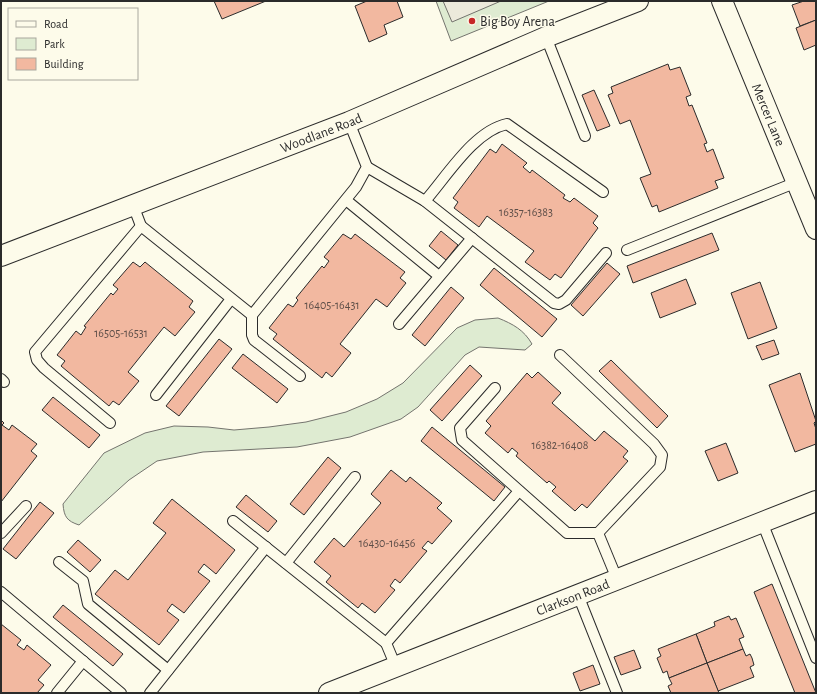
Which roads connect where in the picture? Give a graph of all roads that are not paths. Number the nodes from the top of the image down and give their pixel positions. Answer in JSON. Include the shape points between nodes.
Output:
{"nodes":[{"id":1,"x":638,"y":1,"type":"edge"},
{"id":2,"x":722,"y":1,"type":"edge"},
{"id":3,"x":546,"y":37,"type":"junction"},
{"id":4,"x":349,"y":122,"type":"junction"},
{"id":5,"x":585,"y":136,"type":"dead end"},
{"id":6,"x":367,"y":167,"type":"junction"},
{"id":7,"x":798,"y":182,"type":"junction"},
{"id":8,"x":603,"y":192,"type":"dead end"},
{"id":9,"x":346,"y":200,"type":"junction"},
{"id":10,"x":425,"y":201,"type":"junction"},
{"id":11,"x":133,"y":205,"type":"junction"},
{"id":12,"x":141,"y":226,"type":"junction"},
{"id":13,"x":816,"y":229,"type":"edge"},
{"id":14,"x":472,"y":238,"type":"junction"},
{"id":15,"x":627,"y":250,"type":"dead end"},
{"id":16,"x":606,"y":253,"type":"dead end"},
{"id":17,"x":1,"y":256,"type":"edge"},
{"id":18,"x":439,"y":276,"type":"junction"},
{"id":19,"x":232,"y":299,"type":"junction"},
{"id":20,"x":252,"y":315,"type":"junction"},
{"id":21,"x":399,"y":324,"type":"dead end"},
{"id":22,"x":560,"y":356,"type":"dead end"},
{"id":23,"x":300,"y":376,"type":"dead end"},
{"id":24,"x":495,"y":388,"type":"dead end"},
{"id":25,"x":156,"y":395,"type":"dead end"},
{"id":26,"x":110,"y":423,"type":"dead end"},
{"id":27,"x":355,"y":477,"type":"dead end"},
{"id":28,"x":520,"y":491,"type":"junction"},
{"id":29,"x":816,"y":501,"type":"edge"},
{"id":30,"x":26,"y":506,"type":"dead end"},
{"id":31,"x":233,"y":521,"type":"dead end"},
{"id":32,"x":762,"y":522,"type":"junction"},
{"id":33,"x":1,"y":533,"type":"edge"},
{"id":34,"x":598,"y":534,"type":"junction"},
{"id":35,"x":266,"y":547,"type":"junction"},
{"id":36,"x":60,"y":562,"type":"dead end"},
{"id":37,"x":286,"y":563,"type":"junction"},
{"id":38,"x":617,"y":579,"type":"junction"},
{"id":39,"x":1,"y":592,"type":"edge"},
{"id":40,"x":578,"y":595,"type":"junction"},
{"id":41,"x":386,"y":643,"type":"junction"},
{"id":42,"x":816,"y":658,"type":"edge"},
{"id":43,"x":83,"y":661,"type":"junction"},
{"id":44,"x":396,"y":667,"type":"junction"},
{"id":45,"x":168,"y":670,"type":"junction"},
{"id":46,"x":57,"y":693,"type":"edge"},
{"id":47,"x":121,"y":693,"type":"edge"},
{"id":48,"x":150,"y":693,"type":"edge"},
{"id":49,"x":329,"y":693,"type":"edge"},
{"id":50,"x":617,"y":693,"type":"edge"}],
"edges":[{"from":1,"to":3,"type":"street","name":"Woodlane Road"},
{"from":2,"to":7,"type":"street","name":"Mercer Lane"},
{"from":3,"to":4,"type":"street","name":"Woodlane Road"},
{"from":3,"to":5,"type":"lane"},
{"from":4,"to":6,"type":"lane"},
{"from":4,"to":11,"type":"street","name":"Woodlane Road"},
{"from":6,"to":9,"type":"lane"},
{"from":6,"to":10,"type":"lane"},
{"from":7,"to":13,"type":"street","name":"Mercer Lane"},
{"from":7,"to":15,"type":"lane"},
{"from":8,"to":10,"type":"lane","via":[[507,124],[487,132],[475,142]]},
{"from":9,"to":18,"type":"lane"},
{"from":9,"to":20,"type":"lane"},
{"from":10,"to":14,"type":"lane"},
{"from":11,"to":12,"type":"lane"},
{"from":11,"to":17,"type":"street","name":"Woodlane Road"},
{"from":12,"to":19,"type":"lane"},
{"from":12,"to":26,"type":"lane","via":[[35,352],[44,368]]},
{"from":14,"to":16,"type":"lane","via":[[550,301],[559,304],[566,300]]},
{"from":14,"to":18,"type":"lane"},
{"from":18,"to":21,"type":"lane"},
{"from":19,"to":20,"type":"lane"},
{"from":19,"to":25,"type":"lane"},
{"from":20,"to":23,"type":"lane","via":[[254,340]]},
{"from":22,"to":34,"type":"lane","via":[[654,444],[662,455],[660,467]]},
{"from":24,"to":28,"type":"lane","via":[[460,428],[460,436]]},
{"from":27,"to":37,"type":"lane"},
{"from":28,"to":34,"type":"lane","via":[[567,533]]},
{"from":28,"to":41,"type":"lane"},
{"from":29,"to":32,"type":"street","name":"Clarkson Road"},
{"from":30,"to":33,"type":"lane"},
{"from":31,"to":35,"type":"lane"},
{"from":32,"to":38,"type":"street","name":"Clarkson Road"},
{"from":32,"to":42,"type":"lane"},
{"from":34,"to":38,"type":"lane"},
{"from":35,"to":37,"type":"lane"},
{"from":35,"to":45,"type":"lane"},
{"from":36,"to":45,"type":"lane","via":[[83,581],[88,604]]},
{"from":37,"to":41,"type":"lane"},
{"from":38,"to":40,"type":"street","name":"Clarkson Road"},
{"from":39,"to":43,"type":"lane"},
{"from":40,"to":44,"type":"street","name":"Clarkson Road"},
{"from":40,"to":50,"type":"lane"},
{"from":41,"to":44,"type":"lane"},
{"from":43,"to":46,"type":"lane"},
{"from":43,"to":47,"type":"lane"},
{"from":44,"to":49,"type":"street","name":"Clarkson Road"},
{"from":45,"to":48,"type":"lane"}]}
